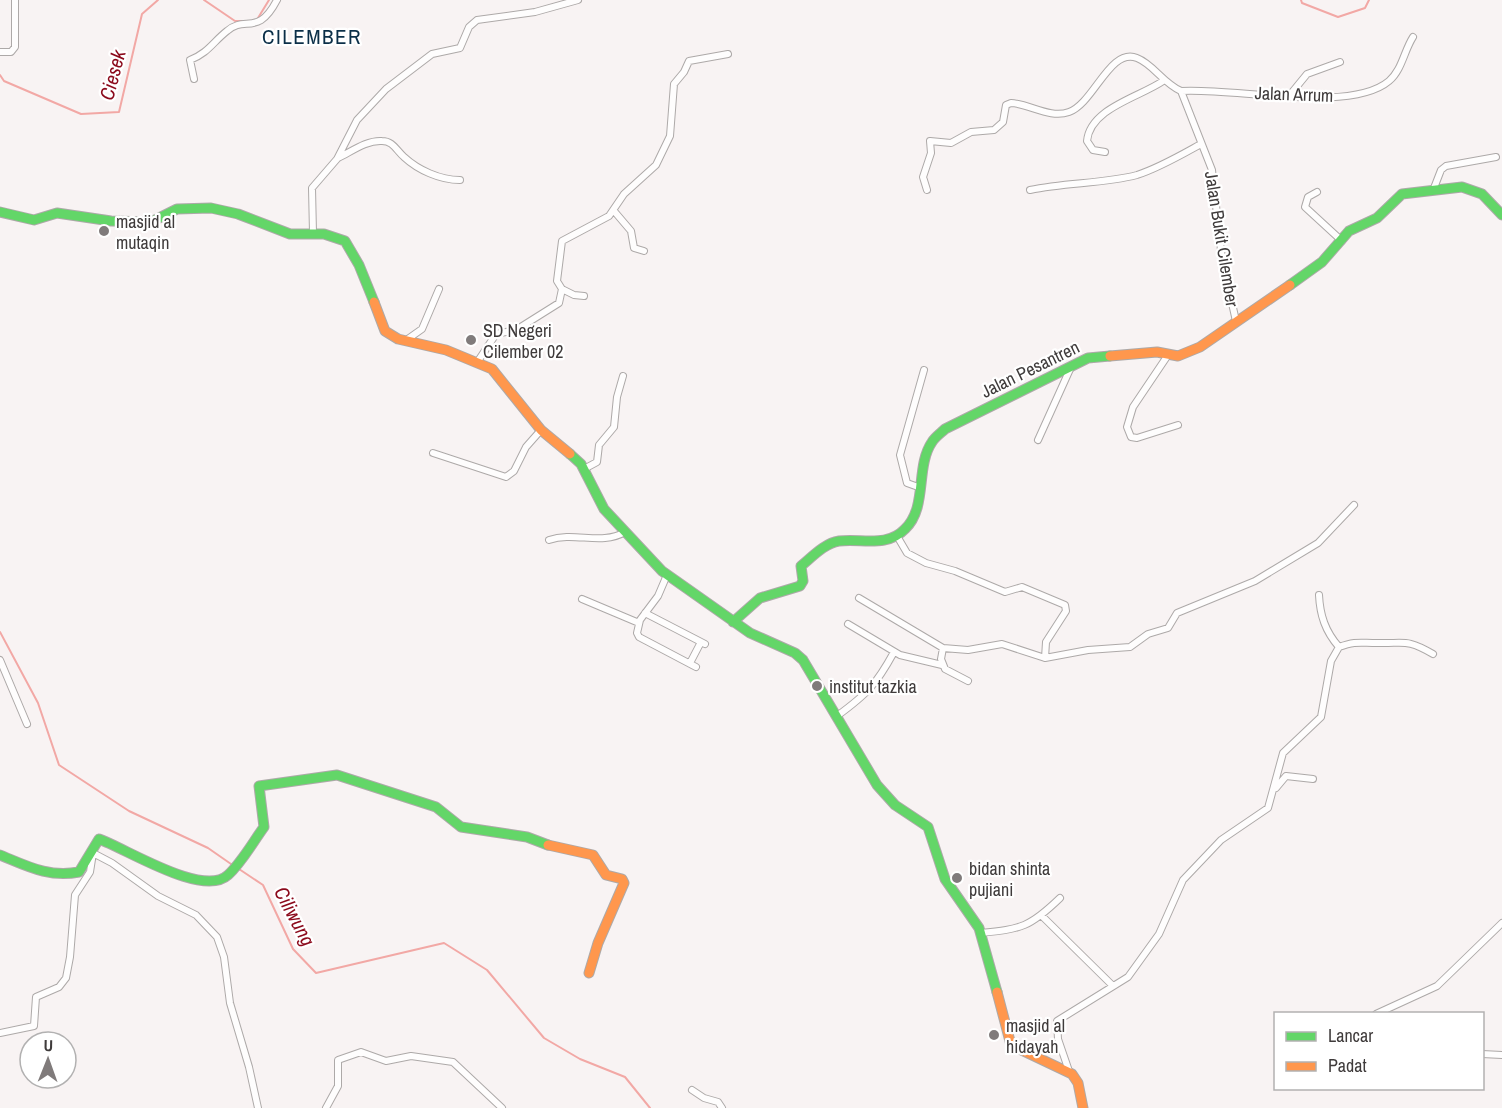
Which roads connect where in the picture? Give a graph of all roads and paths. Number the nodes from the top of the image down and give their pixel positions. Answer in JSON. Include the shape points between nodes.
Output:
{"nodes":[{"id":1,"x":15,"y":0,"type":"edge"},
{"id":2,"x":277,"y":0,"type":"edge"},
{"id":3,"x":578,"y":0,"type":"edge"},
{"id":4,"x":1413,"y":37,"type":"dead end"},
{"id":5,"x":0,"y":52,"type":"edge"},
{"id":6,"x":728,"y":54,"type":"dead end"},
{"id":7,"x":1340,"y":62,"type":"dead end"},
{"id":8,"x":194,"y":79,"type":"dead end"},
{"id":9,"x":1163,"y":81,"type":"junction"},
{"id":10,"x":1181,"y":91,"type":"junction"},
{"id":11,"x":1289,"y":96,"type":"junction"},
{"id":12,"x":1201,"y":144,"type":"junction"},
{"id":13,"x":1106,"y":152,"type":"dead end"},
{"id":14,"x":1496,"y":157,"type":"dead end"},
{"id":15,"x":338,"y":159,"type":"junction"},
{"id":16,"x":460,"y":180,"type":"dead end"},
{"id":17,"x":1434,"y":188,"type":"junction"},
{"id":18,"x":927,"y":190,"type":"dead end"},
{"id":19,"x":1030,"y":190,"type":"dead end"},
{"id":20,"x":1317,"y":192,"type":"dead end"},
{"id":21,"x":614,"y":211,"type":"junction"},
{"id":22,"x":0,"y":212,"type":"edge"},
{"id":23,"x":1502,"y":215,"type":"edge"},
{"id":24,"x":313,"y":233,"type":"junction"},
{"id":25,"x":1342,"y":241,"type":"junction"},
{"id":26,"x":644,"y":251,"type":"dead end"},
{"id":27,"x":562,"y":289,"type":"junction"},
{"id":28,"x":439,"y":290,"type":"dead end"},
{"id":29,"x":584,"y":296,"type":"dead end"},
{"id":30,"x":1236,"y":321,"type":"junction"},
{"id":31,"x":405,"y":341,"type":"junction"},
{"id":32,"x":1168,"y":355,"type":"junction"},
{"id":33,"x":478,"y":361,"type":"junction"},
{"id":34,"x":1071,"y":366,"type":"junction"},
{"id":35,"x":924,"y":370,"type":"dead end"},
{"id":36,"x":623,"y":376,"type":"dead end"},
{"id":37,"x":1178,"y":425,"type":"dead end"},
{"id":38,"x":541,"y":430,"type":"junction"},
{"id":39,"x":1038,"y":440,"type":"dead end"},
{"id":40,"x":433,"y":453,"type":"dead end"},
{"id":41,"x":584,"y":469,"type":"junction"},
{"id":42,"x":921,"y":488,"type":"junction"},
{"id":43,"x":1354,"y":505,"type":"dead end"},
{"id":44,"x":625,"y":532,"type":"junction"},
{"id":45,"x":897,"y":536,"type":"junction"},
{"id":46,"x":549,"y":540,"type":"dead end"},
{"id":47,"x":667,"y":575,"type":"junction"},
{"id":48,"x":1319,"y":595,"type":"dead end"},
{"id":49,"x":859,"y":598,"type":"dead end"},
{"id":50,"x":582,"y":599,"type":"dead end"},
{"id":51,"x":645,"y":613,"type":"junction"},
{"id":52,"x":733,"y":622,"type":"junction"},
{"id":53,"x":639,"y":623,"type":"junction"},
{"id":54,"x":848,"y":624,"type":"dead end"},
{"id":55,"x":1339,"y":647,"type":"junction"},
{"id":56,"x":943,"y":648,"type":"junction"},
{"id":57,"x":894,"y":652,"type":"junction"},
{"id":58,"x":1432,"y":654,"type":"dead end"},
{"id":59,"x":1045,"y":658,"type":"junction"},
{"id":60,"x":0,"y":660,"type":"edge"},
{"id":61,"x":942,"y":665,"type":"junction"},
{"id":62,"x":968,"y":681,"type":"dead end"},
{"id":63,"x":837,"y":716,"type":"junction"},
{"id":64,"x":27,"y":724,"type":"dead end"},
{"id":65,"x":1313,"y":779,"type":"dead end"},
{"id":66,"x":1274,"y":790,"type":"junction"},
{"id":67,"x":91,"y":854,"type":"junction"},
{"id":68,"x":0,"y":855,"type":"edge"},
{"id":69,"x":1060,"y":898,"type":"dead end"},
{"id":70,"x":1042,"y":916,"type":"junction"},
{"id":71,"x":1502,"y":923,"type":"edge"},
{"id":72,"x":981,"y":933,"type":"junction"},
{"id":73,"x":589,"y":974,"type":"dead end"},
{"id":74,"x":1112,"y":985,"type":"junction"},
{"id":75,"x":1380,"y":1012,"type":"edge"},
{"id":76,"x":0,"y":1034,"type":"edge"},
{"id":77,"x":1484,"y":1054,"type":"edge"},
{"id":78,"x":1502,"y":1055,"type":"edge"},
{"id":79,"x":1069,"y":1071,"type":"junction"},
{"id":80,"x":692,"y":1090,"type":"dead end"},
{"id":81,"x":258,"y":1108,"type":"edge"},
{"id":82,"x":326,"y":1108,"type":"edge"},
{"id":83,"x":502,"y":1108,"type":"edge"},
{"id":84,"x":722,"y":1108,"type":"edge"},
{"id":85,"x":1083,"y":1108,"type":"edge"}],
"edges":[{"from":1,"to":5,"type":"street","via":[[15,47]]},
{"from":2,"to":8,"type":"street","via":[[265,18],[228,29],[208,52],[189,60]]},
{"from":3,"to":15,"type":"street","via":[[535,12],[477,20],[469,27],[460,48],[432,54],[386,89],[357,120]]},
{"from":4,"to":11,"type":"street","name":"Jalan Arrum","via":[[1397,73],[1380,87],[1334,97]]},
{"from":6,"to":21,"type":"street","via":[[689,61],[673,86],[670,135],[661,158],[624,194]]},
{"from":7,"to":11,"type":"street","via":[[1307,74]]},
{"from":9,"to":10,"type":"street"},
{"from":9,"to":13,"type":"street","via":[[1106,112],[1096,122],[1087,141],[1093,150]]},
{"from":9,"to":18,"type":"street","via":[[1139,59],[1130,57],[1111,65],[1089,98],[1071,111],[1054,113],[1009,103],[1003,122],[994,130],[971,132],[951,142],[929,142],[931,153],[923,177]]},
{"from":10,"to":11,"type":"street","name":"Jalan Arrum"},
{"from":10,"to":12,"type":"street","name":"Jalan Bukit Cilember"},
{"from":12,"to":19,"type":"street","via":[[1138,175]]},
{"from":12,"to":30,"type":"street","name":"Jalan Bukit Cilember","via":[[1214,179],[1222,260]]},
{"from":14,"to":17,"type":"street","via":[[1446,166]]},
{"from":15,"to":16,"type":"street","via":[[369,143],[384,141],[426,171]]},
{"from":15,"to":24,"type":"street","via":[[311,191]]},
{"from":17,"to":23,"type":"street","name":"Jalan Pesantren","via":[[1462,187],[1478,192]]},
{"from":17,"to":25,"type":"street","name":"Jalan Pesantren","via":[[1430,192],[1402,194],[1377,218],[1353,228]]},
{"from":20,"to":25,"type":"street","via":[[1308,197],[1305,206]]},
{"from":21,"to":26,"type":"street","via":[[631,231],[634,248]]},
{"from":21,"to":27,"type":"street","via":[[562,241],[557,281]]},
{"from":22,"to":24,"type":"street","via":[[31,220],[57,213],[151,222],[177,209],[211,208],[288,233]]},
{"from":24,"to":31,"type":"street","via":[[336,236],[349,245],[382,326],[390,335]]},
{"from":25,"to":30,"type":"street","name":"Jalan Pesantren","via":[[1322,261]]},
{"from":27,"to":29,"type":"street"},
{"from":27,"to":33,"type":"street","via":[[561,301],[556,305],[516,330],[494,335]]},
{"from":28,"to":31,"type":"street","via":[[422,328]]},
{"from":30,"to":32,"type":"street","name":"Jalan Pesantren","via":[[1200,347]]},
{"from":31,"to":33,"type":"street"},
{"from":32,"to":34,"type":"street","name":"Jalan Pesantren","via":[[1157,352],[1096,356]]},
{"from":32,"to":37,"type":"street","via":[[1133,407],[1126,427],[1131,437],[1137,438]]},
{"from":33,"to":38,"type":"street","via":[[498,374]]},
{"from":34,"to":39,"type":"street"},
{"from":34,"to":42,"type":"street","name":"Jalan Pesantren","via":[[941,431],[926,457]]},
{"from":35,"to":42,"type":"street","via":[[899,459],[907,483]]},
{"from":36,"to":41,"type":"street","via":[[614,427],[598,446],[597,462]]},
{"from":38,"to":40,"type":"street","via":[[506,477]]},
{"from":38,"to":41,"type":"street"},
{"from":41,"to":44,"type":"street","via":[[602,506]]},
{"from":42,"to":45,"type":"street","name":"Jalan Pesantren","via":[[912,522]]},
{"from":43,"to":59,"type":"street","via":[[1318,543],[1255,581],[1178,613],[1168,628],[1130,646]]},
{"from":44,"to":46,"type":"street","via":[[605,539],[572,536]]},
{"from":44,"to":47,"type":"street"},
{"from":45,"to":52,"type":"street","via":[[825,546],[801,566],[800,586],[760,598]]},
{"from":45,"to":59,"type":"street","via":[[906,554],[926,563],[1005,592],[1023,587],[1066,606],[1046,642]]},
{"from":47,"to":51,"type":"street"},
{"from":47,"to":52,"type":"street"},
{"from":48,"to":55,"type":"street","via":[[1320,613]]},
{"from":49,"to":56,"type":"street"},
{"from":50,"to":53,"type":"street"},
{"from":51,"to":53,"type":"street"},
{"from":51,"to":53,"type":"street","via":[[703,643],[693,665],[639,637]]},
{"from":52,"to":63,"type":"street","via":[[799,656]]},
{"from":54,"to":57,"type":"street"},
{"from":55,"to":58,"type":"street","via":[[1356,641],[1396,641],[1416,645]]},
{"from":55,"to":66,"type":"street","via":[[1331,661],[1321,717],[1283,753]]},
{"from":56,"to":59,"type":"street","via":[[968,650],[1002,644]]},
{"from":56,"to":61,"type":"street"},
{"from":57,"to":61,"type":"street","via":[[918,662]]},
{"from":57,"to":63,"type":"street","via":[[867,694]]},
{"from":60,"to":64,"type":"street"},
{"from":61,"to":62,"type":"street"},
{"from":63,"to":72,"type":"street","via":[[884,794],[928,828],[945,879]]},
{"from":65,"to":66,"type":"street","via":[[1286,776]]},
{"from":66,"to":74,"type":"street","via":[[1268,808],[1221,840],[1183,880],[1149,951],[1128,977]]},
{"from":67,"to":68,"type":"street","via":[[79,872],[50,876]]},
{"from":67,"to":73,"type":"street","via":[[99,839],[202,882],[220,881],[264,827],[258,792],[261,785],[329,774],[436,807],[462,827],[527,837],[591,853],[606,875],[624,883]]},
{"from":67,"to":76,"type":"street","via":[[90,872],[75,895],[64,981],[36,997],[34,1026]]},
{"from":67,"to":81,"type":"street","via":[[112,862],[158,896],[196,915],[214,933],[223,950],[230,1003]]},
{"from":69,"to":70,"type":"street"},
{"from":70,"to":72,"type":"street","via":[[1019,929]]},
{"from":70,"to":74,"type":"street"},
{"from":71,"to":75,"type":"street","via":[[1437,986]]},
{"from":72,"to":79,"type":"street","via":[[1011,1045]]},
{"from":74,"to":79,"type":"street","via":[[1057,1021],[1058,1039]]},
{"from":77,"to":78,"type":"street"},
{"from":79,"to":85,"type":"street","via":[[1077,1079]]},
{"from":80,"to":84,"type":"street","via":[[718,1102]]},
{"from":82,"to":83,"type":"street","via":[[337,1090],[338,1060],[361,1052],[386,1061],[411,1056],[453,1062]]}]}
